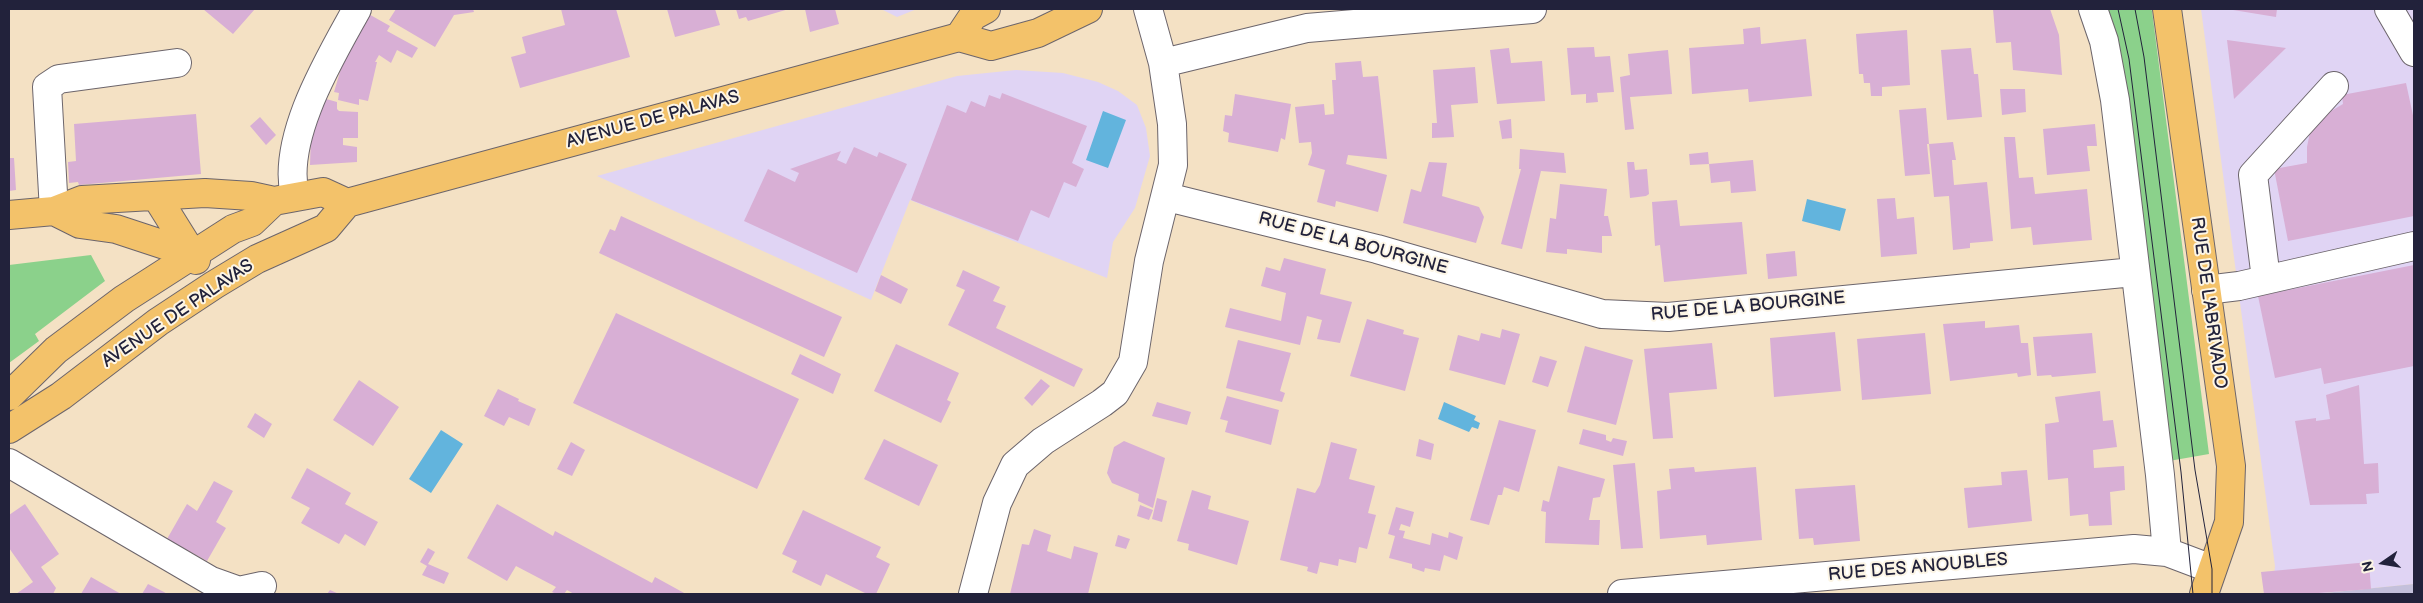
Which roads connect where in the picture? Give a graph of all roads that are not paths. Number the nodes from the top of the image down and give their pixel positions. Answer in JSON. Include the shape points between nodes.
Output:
{"nodes":[{"id":1,"x":357,"y":9,"type":"edge"},
{"id":2,"x":986,"y":9,"type":"edge"},
{"id":3,"x":1088,"y":9,"type":"edge"},
{"id":4,"x":1148,"y":9,"type":"edge"},
{"id":5,"x":1532,"y":9,"type":"edge"},
{"id":6,"x":2093,"y":9,"type":"edge"},
{"id":7,"x":2168,"y":9,"type":"edge"},
{"id":8,"x":2389,"y":9,"type":"edge"},
{"id":9,"x":1381,"y":15,"type":"edge"},
{"id":10,"x":959,"y":37,"type":"junction"},
{"id":11,"x":2414,"y":52,"type":"edge"},
{"id":12,"x":177,"y":63,"type":"dead end"},
{"id":13,"x":1163,"y":63,"type":"junction"},
{"id":14,"x":2334,"y":86,"type":"dead end"},
{"id":15,"x":156,"y":196,"type":"junction"},
{"id":16,"x":1166,"y":197,"type":"junction"},
{"id":17,"x":284,"y":199,"type":"junction"},
{"id":18,"x":347,"y":203,"type":"junction"},
{"id":19,"x":54,"y":211,"type":"junction"},
{"id":20,"x":9,"y":215,"type":"edge"},
{"id":21,"x":2414,"y":246,"type":"edge"},
{"id":22,"x":192,"y":254,"type":"junction"},
{"id":23,"x":2134,"y":272,"type":"junction"},
{"id":24,"x":2266,"y":279,"type":"junction"},
{"id":25,"x":214,"y":285,"type":"junction"},
{"id":26,"x":2206,"y":290,"type":"junction"},
{"id":27,"x":9,"y":396,"type":"edge"},
{"id":28,"x":9,"y":429,"type":"edge"},
{"id":29,"x":9,"y":463,"type":"edge"},
{"id":30,"x":2167,"y":552,"type":"junction"},
{"id":31,"x":2208,"y":582,"type":"edge"},
{"id":32,"x":262,"y":586,"type":"dead end"},
{"id":33,"x":1666,"y":592,"type":"edge"},
{"id":34,"x":973,"y":594,"type":"edge"},
{"id":35,"x":1622,"y":594,"type":"edge"}],
"edges":[{"from":1,"to":17,"type":"street","via":[[318,79],[296,143],[291,180]]},
{"from":2,"to":10,"type":"main road","via":[[973,16]]},
{"from":3,"to":10,"type":"main road","via":[[1038,33],[992,46]]},
{"from":4,"to":13,"type":"street"},
{"from":5,"to":9,"type":"street"},
{"from":6,"to":23,"type":"street","via":[[2104,41],[2115,100]]},
{"from":7,"to":26,"type":"main road","name":"RUE DE L'ABRIVADO"},
{"from":8,"to":11,"type":"street"},
{"from":9,"to":13,"type":"street","via":[[1307,28]]},
{"from":10,"to":18,"type":"main road","name":"AVENUE DE PALAVAS"},
{"from":12,"to":19,"type":"street","via":[[58,79],[47,87]]},
{"from":13,"to":16,"type":"street","via":[[1173,151]]},
{"from":14,"to":24,"type":"street","via":[[2253,174]]},
{"from":15,"to":17,"type":"main road","via":[[222,192]]},
{"from":15,"to":19,"type":"main road","via":[[82,200]]},
{"from":15,"to":22,"type":"main road"},
{"from":16,"to":23,"type":"street","name":"RUE DE LA BOURGINE","via":[[1377,249],[1602,314],[1668,317]]},
{"from":16,"to":34,"type":"street","via":[[1149,261],[1133,362],[1115,393],[1043,441],[1015,465],[997,503]]},
{"from":17,"to":18,"type":"main road","via":[[323,192]]},
{"from":17,"to":22,"type":"main road","via":[[252,222],[233,229]]},
{"from":18,"to":25,"type":"main road","name":"AVENUE DE PALAVAS","via":[[326,228],[257,259]]},
{"from":19,"to":20,"type":"main road"},
{"from":19,"to":22,"type":"main road","via":[[80,224],[116,229]]},
{"from":21,"to":24,"type":"street"},
{"from":22,"to":25,"type":"main road"},
{"from":22,"to":27,"type":"main road","via":[[56,350]]},
{"from":23,"to":30,"type":"street"},
{"from":24,"to":26,"type":"street"},
{"from":25,"to":28,"type":"main road","name":"AVENUE DE PALAVAS","via":[[158,322],[61,396]]},
{"from":26,"to":31,"type":"main road","name":"RUE DE L'ABRIVADO","via":[[2231,466],[2229,522]]},
{"from":29,"to":32,"type":"street","via":[[212,581],[239,591]]},
{"from":30,"to":31,"type":"street","name":"RUE DES ANOUBLES"},
{"from":30,"to":33,"type":"street","name":"RUE DES ANOUBLES","via":[[2134,549]]},
{"from":33,"to":35,"type":"street","name":"RUE DES ANOUBLES"}]}
